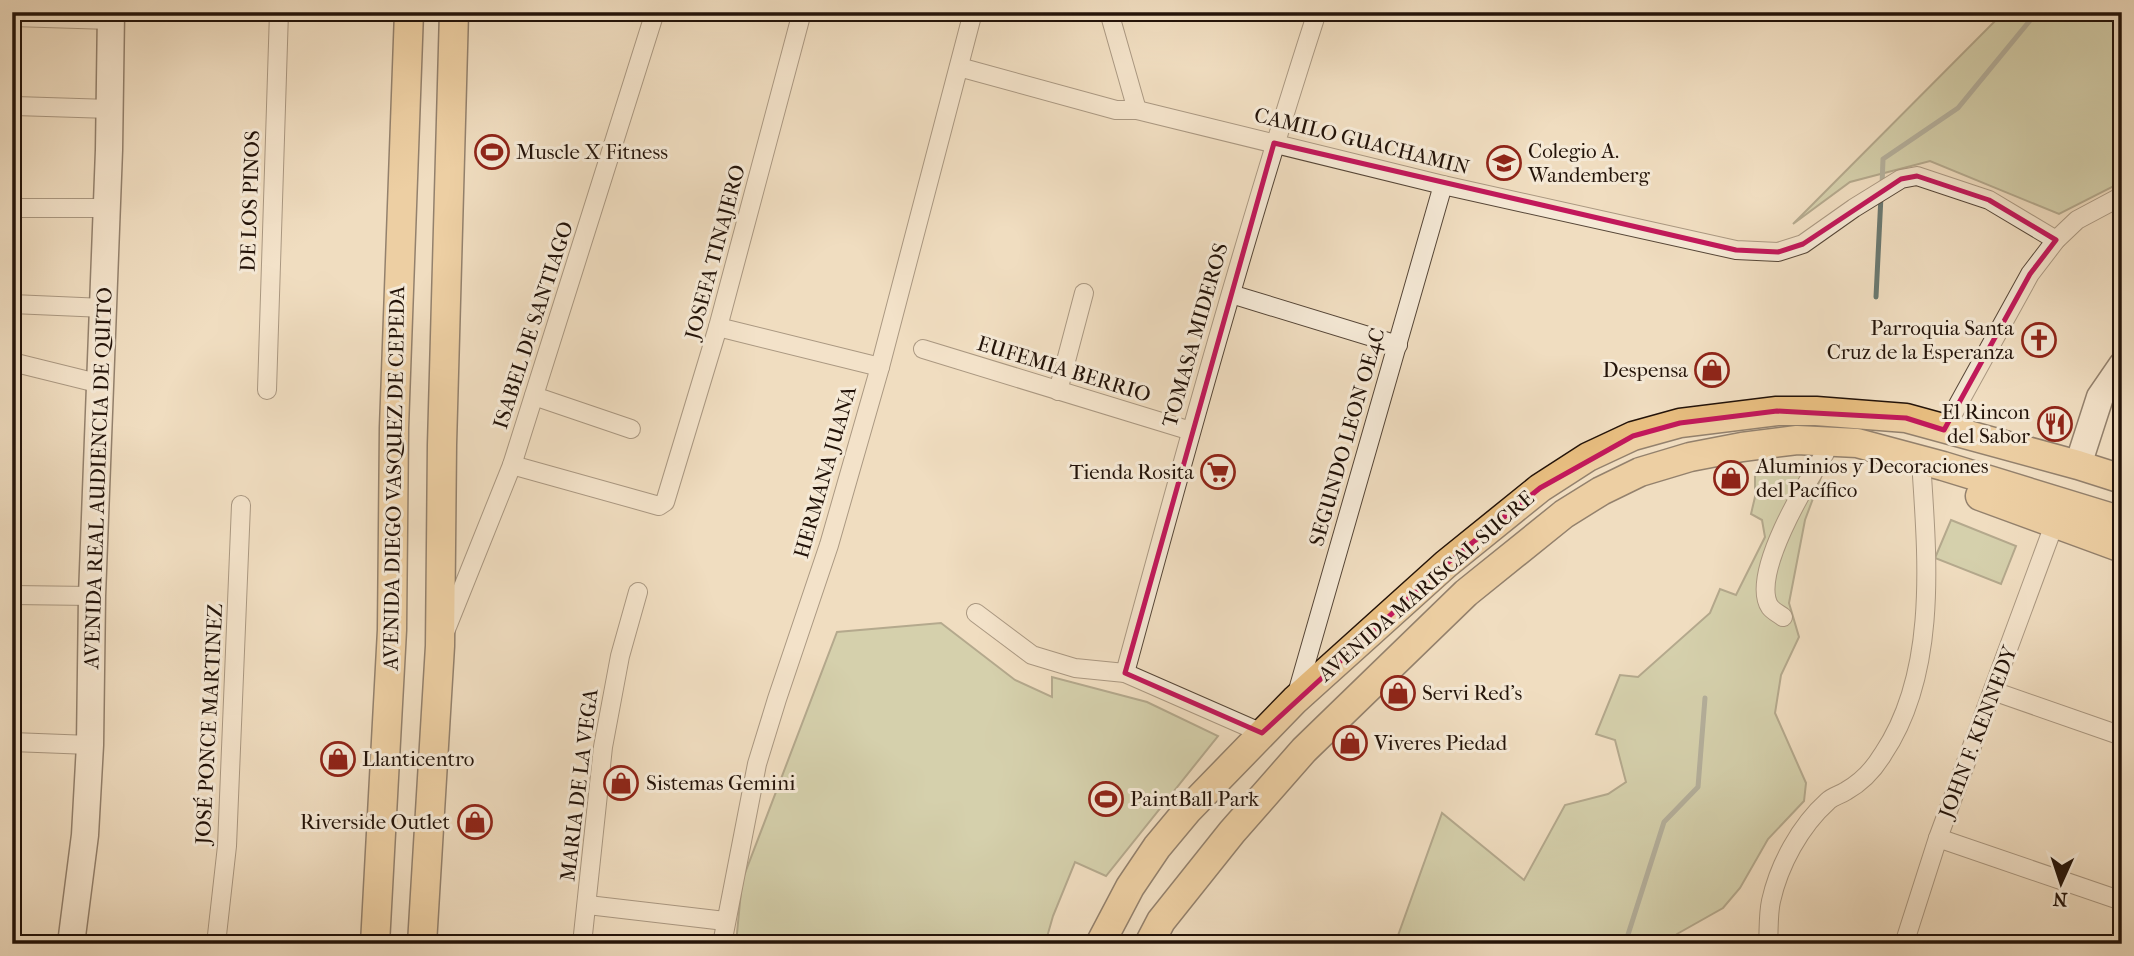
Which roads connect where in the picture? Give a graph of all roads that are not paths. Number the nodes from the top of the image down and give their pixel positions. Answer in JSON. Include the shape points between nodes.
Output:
{"nodes":[{"id":1,"x":279,"y":12,"type":"edge"},
{"id":2,"x":409,"y":12,"type":"edge"},
{"id":3,"x":454,"y":12,"type":"edge"},
{"id":4,"x":655,"y":12,"type":"edge"},
{"id":5,"x":802,"y":12,"type":"edge"},
{"id":6,"x":973,"y":12,"type":"edge"},
{"id":7,"x":1109,"y":12,"type":"edge"},
{"id":8,"x":1317,"y":12,"type":"edge"},
{"id":9,"x":111,"y":16,"type":"edge"},
{"id":10,"x":12,"y":17,"type":"edge"},
{"id":11,"x":959,"y":67,"type":"junction"},
{"id":12,"x":15,"y":106,"type":"dead end"},
{"id":13,"x":110,"y":109,"type":"junction"},
{"id":14,"x":1138,"y":110,"type":"junction"},
{"id":15,"x":1275,"y":143,"type":"junction"},
{"id":16,"x":1443,"y":186,"type":"junction"},
{"id":17,"x":2122,"y":196,"type":"edge"},
{"id":18,"x":16,"y":208,"type":"dead end"},
{"id":19,"x":107,"y":208,"type":"junction"},
{"id":20,"x":2056,"y":240,"type":"junction"},
{"id":21,"x":1084,"y":293,"type":"dead end"},
{"id":22,"x":1231,"y":294,"type":"junction"},
{"id":23,"x":12,"y":304,"type":"edge"},
{"id":24,"x":104,"y":308,"type":"junction"},
{"id":25,"x":718,"y":327,"type":"junction"},
{"id":26,"x":1398,"y":345,"type":"junction"},
{"id":27,"x":923,"y":349,"type":"dead end"},
{"id":28,"x":12,"y":362,"type":"edge"},
{"id":29,"x":2122,"y":365,"type":"edge"},
{"id":30,"x":880,"y":368,"type":"junction"},
{"id":31,"x":101,"y":384,"type":"junction"},
{"id":32,"x":267,"y":390,"type":"dead end"},
{"id":33,"x":1058,"y":391,"type":"junction"},
{"id":34,"x":534,"y":396,"type":"junction"},
{"id":35,"x":1860,"y":415,"type":"junction"},
{"id":36,"x":631,"y":429,"type":"dead end"},
{"id":37,"x":1944,"y":430,"type":"junction"},
{"id":38,"x":1191,"y":431,"type":"junction"},
{"id":39,"x":1742,"y":447,"type":"junction"},
{"id":40,"x":1825,"y":453,"type":"junction"},
{"id":41,"x":512,"y":465,"type":"junction"},
{"id":42,"x":2078,"y":465,"type":"junction"},
{"id":43,"x":1922,"y":475,"type":"junction"},
{"id":44,"x":2122,"y":479,"type":"edge"},
{"id":45,"x":242,"y":505,"type":"dead end"},
{"id":46,"x":2122,"y":511,"type":"edge"},
{"id":47,"x":2122,"y":521,"type":"edge"},
{"id":48,"x":2055,"y":522,"type":"junction"},
{"id":49,"x":2122,"y":548,"type":"edge"},
{"id":50,"x":638,"y":592,"type":"dead end"},
{"id":51,"x":12,"y":596,"type":"edge"},
{"id":52,"x":92,"y":596,"type":"junction"},
{"id":53,"x":976,"y":613,"type":"dead end"},
{"id":54,"x":1783,"y":617,"type":"dead end"},
{"id":55,"x":440,"y":646,"type":"junction"},
{"id":56,"x":1125,"y":673,"type":"junction"},
{"id":57,"x":1993,"y":691,"type":"junction"},
{"id":58,"x":1295,"y":700,"type":"junction"},
{"id":59,"x":1262,"y":733,"type":"junction"},
{"id":60,"x":2122,"y":736,"type":"edge"},
{"id":61,"x":12,"y":742,"type":"edge"},
{"id":62,"x":90,"y":745,"type":"junction"},
{"id":63,"x":1938,"y":838,"type":"junction"},
{"id":64,"x":2122,"y":901,"type":"edge"},
{"id":65,"x":587,"y":905,"type":"junction"},
{"id":66,"x":725,"y":921,"type":"junction"},
{"id":67,"x":71,"y":944,"type":"edge"},
{"id":68,"x":216,"y":944,"type":"edge"},
{"id":69,"x":375,"y":944,"type":"edge"},
{"id":70,"x":422,"y":944,"type":"edge"},
{"id":71,"x":582,"y":944,"type":"edge"},
{"id":72,"x":722,"y":944,"type":"edge"},
{"id":73,"x":1100,"y":944,"type":"edge"},
{"id":74,"x":1149,"y":944,"type":"edge"},
{"id":75,"x":1768,"y":944,"type":"edge"},
{"id":76,"x":1904,"y":944,"type":"edge"}],
"edges":[{"from":1,"to":32,"type":"street","name":"DE LOS PINOS"},
{"from":2,"to":69,"type":"main road","name":"AVENIDA DIEGO VASQUEZ DE CEPEDA","via":[[392,630]]},
{"from":3,"to":55,"type":"main road"},
{"from":4,"to":34,"type":"street","name":"ISABEL DE SANTIAGO"},
{"from":5,"to":25,"type":"street","name":"JOSEFA TINAJERO"},
{"from":6,"to":11,"type":"street","name":"HERMANA JUANA"},
{"from":7,"to":14,"type":"street"},
{"from":8,"to":15,"type":"street","name":"TOMASA MIDEROS"},
{"from":9,"to":10,"type":"street"},
{"from":9,"to":13,"type":"main road","name":"AVENIDA REAL AUDIENCIA DE QUITO"},
{"from":11,"to":14,"type":"street","name":"CAMILO GUACHAMIN","via":[[1116,110]]},
{"from":11,"to":30,"type":"street","name":"HERMANA JUANA"},
{"from":12,"to":13,"type":"street"},
{"from":13,"to":19,"type":"main road","name":"AVENIDA REAL AUDIENCIA DE QUITO"},
{"from":14,"to":15,"type":"street","name":"CAMILO GUACHAMIN"},
{"from":15,"to":16,"type":"street","name":"CAMILO GUACHAMIN"},
{"from":15,"to":22,"type":"street","name":"TOMASA MIDEROS"},
{"from":16,"to":20,"type":"street","name":"CAMILO GUACHAMIN","via":[[1736,250],[1778,252],[1803,244],[1901,179],[1917,176],[1989,200]]},
{"from":16,"to":26,"type":"street","name":"SEGUNDO LEON OE4C"},
{"from":17,"to":20,"type":"street","via":[[2077,220]]},
{"from":18,"to":19,"type":"street"},
{"from":19,"to":24,"type":"main road","name":"AVENIDA REAL AUDIENCIA DE QUITO"},
{"from":20,"to":37,"type":"street","via":[[2030,274]]},
{"from":21,"to":33,"type":"street"},
{"from":22,"to":26,"type":"street"},
{"from":22,"to":38,"type":"street","name":"TOMASA MIDEROS"},
{"from":23,"to":24,"type":"street"},
{"from":24,"to":31,"type":"main road","name":"AVENIDA REAL AUDIENCIA DE QUITO"},
{"from":25,"to":30,"type":"street"},
{"from":25,"to":41,"type":"street","name":"JOSEFA TINAJERO","via":[[665,502],[659,506]]},
{"from":26,"to":58,"type":"street","name":"SEGUNDO LEON OE4C"},
{"from":27,"to":33,"type":"street","name":"EUFEMIA BERRIO"},
{"from":28,"to":31,"type":"street"},
{"from":29,"to":42,"type":"main road","via":[[2100,397]]},
{"from":30,"to":66,"type":"street","name":"HERMANA JUANA","via":[[829,545],[757,764]]},
{"from":31,"to":52,"type":"main road","name":"AVENIDA REAL AUDIENCIA DE QUITO"},
{"from":33,"to":38,"type":"street","name":"EUFEMIA BERRIO"},
{"from":34,"to":36,"type":"street"},
{"from":34,"to":41,"type":"street","name":"ISABEL DE SANTIAGO"},
{"from":35,"to":37,"type":"main road","name":"AVENIDA MARISCAL SUCRE","via":[[1906,418]]},
{"from":35,"to":46,"type":"main road","name":"AVENIDA MARISCAL SUCRE","via":[[1964,447]]},
{"from":35,"to":58,"type":"main road","name":"AVENIDA MARISCAL SUCRE","via":[[1777,411],[1680,423],[1633,436],[1588,457],[1540,488],[1446,564]]},
{"from":37,"to":42,"type":"main road","name":"AVENIDA MARISCAL SUCRE"},
{"from":38,"to":56,"type":"street","name":"TOMASA MIDEROS"},
{"from":39,"to":40,"type":"main road","name":"AVENIDA MARISCAL SUCRE"},
{"from":39,"to":47,"type":"main road","name":"AVENIDA MARISCAL SUCRE","via":[[1797,440],[1857,443]]},
{"from":39,"to":74,"type":"main road","name":"AVENIDA MARISCAL SUCRE","via":[[1640,472],[1601,491],[1564,514],[1465,593],[1304,750],[1168,911]]},
{"from":40,"to":43,"type":"main road","name":"AVENIDA MARISCAL SUCRE"},
{"from":40,"to":54,"type":"street","via":[[1784,527],[1769,565],[1766,593],[1770,607]]},
{"from":41,"to":55,"type":"street","name":"ISABEL DE SANTIAGO"},
{"from":42,"to":44,"type":"main road","name":"AVENIDA MARISCAL SUCRE"},
{"from":43,"to":48,"type":"main road","name":"AVENIDA MARISCAL SUCRE"},
{"from":43,"to":75,"type":"street","via":[[1927,551],[1924,633],[1915,679],[1885,752],[1868,775],[1816,813],[1785,860],[1771,902]]},
{"from":45,"to":68,"type":"street","name":"JOSÉ PONCE MARTINEZ","via":[[228,846]]},
{"from":48,"to":49,"type":"main road","name":"AVENIDA MARISCAL SUCRE"},
{"from":48,"to":57,"type":"street","name":"JOHN F. KENNEDY"},
{"from":50,"to":65,"type":"street","name":"MARIA DE LA VEGA","via":[[603,747]]},
{"from":51,"to":52,"type":"street"},
{"from":52,"to":62,"type":"main road","name":"AVENIDA REAL AUDIENCIA DE QUITO"},
{"from":53,"to":56,"type":"street","via":[[1032,655],[1075,668]]},
{"from":55,"to":70,"type":"main road"},
{"from":56,"to":59,"type":"street"},
{"from":57,"to":60,"type":"street"},
{"from":57,"to":63,"type":"street","name":"JOHN F. KENNEDY"},
{"from":58,"to":59,"type":"main road","name":"AVENIDA MARISCAL SUCRE"},
{"from":59,"to":73,"type":"main road","name":"AVENIDA MARISCAL SUCRE","via":[[1157,847]]},
{"from":61,"to":62,"type":"street"},
{"from":62,"to":67,"type":"main road","name":"AVENIDA REAL AUDIENCIA DE QUITO","via":[[85,835]]},
{"from":63,"to":64,"type":"street"},
{"from":63,"to":76,"type":"street","name":"JOHN F. KENNEDY"},
{"from":65,"to":66,"type":"street"},
{"from":65,"to":71,"type":"street","name":"MARIA DE LA VEGA"},
{"from":66,"to":72,"type":"street","name":"HERMANA JUANA"}]}
